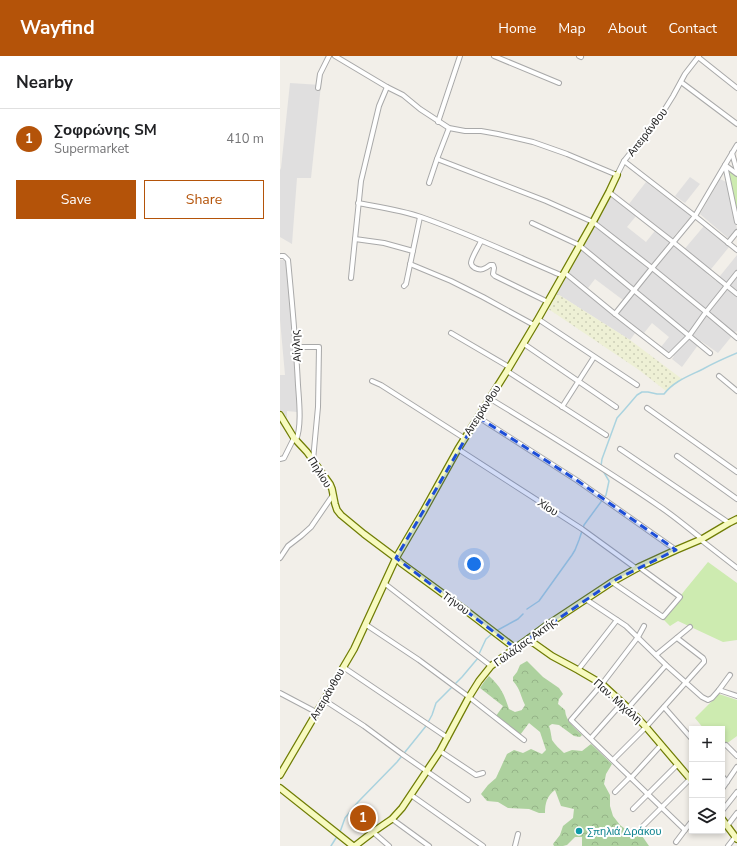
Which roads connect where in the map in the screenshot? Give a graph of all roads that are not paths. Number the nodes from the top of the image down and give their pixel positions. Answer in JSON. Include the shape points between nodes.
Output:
{"nodes":[{"id":1,"x":329,"y":56,"type":"edge"},
{"id":2,"x":335,"y":56,"type":"edge"},
{"id":3,"x":460,"y":56,"type":"edge"},
{"id":4,"x":494,"y":56,"type":"edge"},
{"id":5,"x":699,"y":57,"type":"edge"},
{"id":6,"x":681,"y":82,"type":"junction"},
{"id":7,"x":558,"y":83,"type":"dead end"},
{"id":8,"x":387,"y":87,"type":"junction"},
{"id":9,"x":318,"y":88,"type":"dead end"},
{"id":10,"x":737,"y":88,"type":"edge"},
{"id":11,"x":438,"y":122,"type":"junction"},
{"id":12,"x":737,"y":124,"type":"edge"},
{"id":13,"x":449,"y":128,"type":"junction"},
{"id":14,"x":737,"y":145,"type":"edge"},
{"id":15,"x":732,"y":152,"type":"junction"},
{"id":16,"x":437,"y":159,"type":"junction"},
{"id":17,"x":624,"y":161,"type":"junction"},
{"id":18,"x":725,"y":165,"type":"junction"},
{"id":19,"x":737,"y":172,"type":"edge"},
{"id":20,"x":617,"y":175,"type":"junction"},
{"id":21,"x":719,"y":176,"type":"junction"},
{"id":22,"x":728,"y":181,"type":"junction"},
{"id":23,"x":429,"y":183,"type":"dead end"},
{"id":24,"x":609,"y":192,"type":"junction"},
{"id":25,"x":358,"y":203,"type":"junction"},
{"id":26,"x":695,"y":216,"type":"junction"},
{"id":27,"x":420,"y":217,"type":"junction"},
{"id":28,"x":532,"y":222,"type":"dead end"},
{"id":29,"x":593,"y":222,"type":"junction"},
{"id":30,"x":737,"y":222,"type":"edge"},
{"id":31,"x":737,"y":232,"type":"edge"},
{"id":32,"x":355,"y":239,"type":"junction"},
{"id":33,"x":481,"y":241,"type":"junction"},
{"id":34,"x":673,"y":242,"type":"junction"},
{"id":35,"x":728,"y":242,"type":"junction"},
{"id":36,"x":579,"y":245,"type":"junction"},
{"id":37,"x":413,"y":250,"type":"junction"},
{"id":38,"x":737,"y":250,"type":"edge"},
{"id":39,"x":281,"y":256,"type":"edge"},
{"id":40,"x":410,"y":264,"type":"junction"},
{"id":41,"x":652,"y":268,"type":"junction"},
{"id":42,"x":737,"y":273,"type":"edge"},
{"id":43,"x":564,"y":275,"type":"junction"},
{"id":44,"x":351,"y":278,"type":"dead end"},
{"id":45,"x":404,"y":286,"type":"dead end"},
{"id":46,"x":727,"y":286,"type":"junction"},
{"id":47,"x":634,"y":290,"type":"junction"},
{"id":48,"x":737,"y":294,"type":"edge"},
{"id":49,"x":548,"y":302,"type":"junction"},
{"id":50,"x":706,"y":312,"type":"junction"},
{"id":51,"x":615,"y":314,"type":"junction"},
{"id":52,"x":538,"y":319,"type":"junction"},
{"id":53,"x":534,"y":326,"type":"junction"},
{"id":54,"x":451,"y":333,"type":"dead end"},
{"id":55,"x":689,"y":336,"type":"junction"},
{"id":56,"x":737,"y":338,"type":"edge"},
{"id":57,"x":524,"y":344,"type":"junction"},
{"id":58,"x":296,"y":347,"type":"junction"},
{"id":59,"x":710,"y":353,"type":"dead end"},
{"id":60,"x":594,"y":357,"type":"junction"},
{"id":61,"x":508,"y":369,"type":"junction"},
{"id":62,"x":719,"y":376,"type":"dead end"},
{"id":63,"x":372,"y":381,"type":"dead end"},
{"id":64,"x":578,"y":382,"type":"junction"},
{"id":65,"x":637,"y":385,"type":"dead end"},
{"id":66,"x":737,"y":390,"type":"edge"},
{"id":67,"x":489,"y":398,"type":"junction"},
{"id":68,"x":562,"y":407,"type":"junction"},
{"id":69,"x":616,"y":407,"type":"dead end"},
{"id":70,"x":647,"y":408,"type":"dead end"},
{"id":71,"x":280,"y":415,"type":"edge"},
{"id":72,"x":478,"y":417,"type":"junction"},
{"id":73,"x":606,"y":435,"type":"dead end"},
{"id":74,"x":464,"y":438,"type":"junction"},
{"id":75,"x":295,"y":439,"type":"junction"},
{"id":76,"x":458,"y":449,"type":"junction"},
{"id":77,"x":620,"y":449,"type":"dead end"},
{"id":78,"x":677,"y":456,"type":"dead end"},
{"id":79,"x":280,"y":459,"type":"edge"},
{"id":80,"x":313,"y":460,"type":"junction"},
{"id":81,"x":737,"y":472,"type":"edge"},
{"id":82,"x":333,"y":495,"type":"junction"},
{"id":83,"x":737,"y":498,"type":"edge"},
{"id":84,"x":737,"y":519,"type":"edge"},
{"id":85,"x":729,"y":523,"type":"junction"},
{"id":86,"x":702,"y":539,"type":"junction"},
{"id":87,"x":676,"y":550,"type":"junction"},
{"id":88,"x":280,"y":558,"type":"edge"},
{"id":89,"x":396,"y":558,"type":"junction"},
{"id":90,"x":638,"y":568,"type":"junction"},
{"id":91,"x":737,"y":568,"type":"edge"},
{"id":92,"x":612,"y":582,"type":"junction"},
{"id":93,"x":384,"y":583,"type":"junction"},
{"id":94,"x":587,"y":600,"type":"junction"},
{"id":95,"x":617,"y":620,"type":"junction"},
{"id":96,"x":365,"y":624,"type":"junction"},
{"id":97,"x":644,"y":626,"type":"dead end"},
{"id":98,"x":690,"y":627,"type":"dead end"},
{"id":99,"x":638,"y":637,"type":"junction"},
{"id":100,"x":677,"y":638,"type":"junction"},
{"id":101,"x":528,"y":639,"type":"junction"},
{"id":102,"x":515,"y":648,"type":"junction"},
{"id":103,"x":656,"y":655,"type":"junction"},
{"id":104,"x":666,"y":665,"type":"junction"},
{"id":105,"x":492,"y":666,"type":"junction"},
{"id":106,"x":343,"y":667,"type":"junction"},
{"id":107,"x":578,"y":670,"type":"junction"},
{"id":108,"x":730,"y":675,"type":"dead end"},
{"id":109,"x":686,"y":682,"type":"junction"},
{"id":110,"x":602,"y":684,"type":"junction"},
{"id":111,"x":719,"y":690,"type":"junction"},
{"id":112,"x":280,"y":693,"type":"edge"},
{"id":113,"x":737,"y":696,"type":"edge"},
{"id":114,"x":469,"y":697,"type":"junction"},
{"id":115,"x":324,"y":700,"type":"junction"},
{"id":116,"x":622,"y":703,"type":"junction"},
{"id":117,"x":664,"y":707,"type":"junction"},
{"id":118,"x":628,"y":708,"type":"junction"},
{"id":119,"x":316,"y":712,"type":"junction"},
{"id":120,"x":646,"y":727,"type":"junction"},
{"id":121,"x":689,"y":736,"type":"edge"},
{"id":122,"x":448,"y":738,"type":"junction"},
{"id":123,"x":591,"y":738,"type":"junction"},
{"id":124,"x":524,"y":740,"type":"dead end"},
{"id":125,"x":661,"y":745,"type":"junction"},
{"id":126,"x":726,"y":745,"type":"dead end"},
{"id":127,"x":440,"y":751,"type":"junction"},
{"id":128,"x":737,"y":756,"type":"edge"},
{"id":129,"x":613,"y":760,"type":"junction"},
{"id":130,"x":678,"y":764,"type":"junction"},
{"id":131,"x":737,"y":767,"type":"edge"},
{"id":132,"x":427,"y":771,"type":"junction"},
{"id":133,"x":483,"y":773,"type":"dead end"},
{"id":134,"x":280,"y":775,"type":"edge"},
{"id":135,"x":631,"y":777,"type":"junction"},
{"id":136,"x":689,"y":778,"type":"edge"},
{"id":137,"x":725,"y":780,"type":"edge"},
{"id":138,"x":689,"y":782,"type":"edge"},
{"id":139,"x":727,"y":782,"type":"junction"},
{"id":140,"x":725,"y":785,"type":"edge"},
{"id":141,"x":280,"y":788,"type":"edge"},
{"id":142,"x":615,"y":792,"type":"dead end"},
{"id":143,"x":737,"y":792,"type":"edge"},
{"id":144,"x":647,"y":794,"type":"junction"},
{"id":145,"x":411,"y":795,"type":"junction"},
{"id":146,"x":468,"y":800,"type":"dead end"},
{"id":147,"x":661,"y":807,"type":"junction"},
{"id":148,"x":725,"y":807,"type":"edge"},
{"id":149,"x":633,"y":809,"type":"dead end"},
{"id":150,"x":737,"y":813,"type":"edge"},
{"id":151,"x":392,"y":820,"type":"junction"},
{"id":152,"x":689,"y":824,"type":"edge"},
{"id":153,"x":726,"y":826,"type":"joint"},
{"id":154,"x":642,"y":827,"type":"dead end"},
{"id":155,"x":684,"y":830,"type":"junction"},
{"id":156,"x":373,"y":832,"type":"junction"},
{"id":157,"x":518,"y":834,"type":"dead end"},
{"id":158,"x":736,"y":838,"type":"edge"},
{"id":159,"x":676,"y":842,"type":"dead end"},
{"id":160,"x":354,"y":846,"type":"edge"},
{"id":161,"x":389,"y":846,"type":"edge"},
{"id":162,"x":429,"y":846,"type":"edge"},
{"id":163,"x":483,"y":846,"type":"edge"},
{"id":164,"x":515,"y":846,"type":"edge"},
{"id":165,"x":728,"y":846,"type":"edge"}],
"edges":[{"from":1,"to":9,"type":"street","via":[[320,74]]},
{"from":2,"to":8,"type":"street"},
{"from":3,"to":11,"type":"street"},
{"from":4,"to":7,"type":"street"},
{"from":5,"to":6,"type":"street","name":"Απειράνθου"},
{"from":5,"to":10,"type":"street"},
{"from":6,"to":12,"type":"street"},
{"from":6,"to":17,"type":"street","name":"Απειράνθου","via":[[663,112]]},
{"from":8,"to":11,"type":"street","via":[[409,99]]},
{"from":8,"to":25,"type":"street","via":[[379,106],[366,158]]},
{"from":11,"to":13,"type":"street"},
{"from":13,"to":16,"type":"street"},
{"from":13,"to":20,"type":"street","via":[[481,131],[533,142]]},
{"from":14,"to":15,"type":"street"},
{"from":15,"to":18,"type":"street"},
{"from":15,"to":19,"type":"street"},
{"from":16,"to":23,"type":"street"},
{"from":16,"to":29,"type":"street"},
{"from":17,"to":20,"type":"street","name":"Απειράνθου"},
{"from":17,"to":26,"type":"street"},
{"from":18,"to":19,"type":"street"},
{"from":18,"to":21,"type":"street"},
{"from":18,"to":22,"type":"street"},
{"from":20,"to":24,"type":"street","name":"Απειράνθου"},
{"from":21,"to":22,"type":"street"},
{"from":21,"to":26,"type":"street"},
{"from":22,"to":30,"type":"street"},
{"from":24,"to":29,"type":"street","name":"Απειράνθου"},
{"from":24,"to":34,"type":"street"},
{"from":25,"to":27,"type":"street"},
{"from":25,"to":32,"type":"street"},
{"from":26,"to":34,"type":"street"},
{"from":26,"to":35,"type":"street"},
{"from":27,"to":33,"type":"street"},
{"from":27,"to":37,"type":"street"},
{"from":28,"to":36,"type":"street"},
{"from":29,"to":36,"type":"street","name":"Απειράνθου"},
{"from":29,"to":41,"type":"street"},
{"from":31,"to":35,"type":"street"},
{"from":32,"to":37,"type":"street"},
{"from":32,"to":44,"type":"street"},
{"from":33,"to":43,"type":"street"},
{"from":33,"to":49,"type":"street","via":[[472,260],[472,266],[481,270],[493,265],[495,276]]},
{"from":34,"to":41,"type":"street"},
{"from":34,"to":46,"type":"street"},
{"from":35,"to":38,"type":"street"},
{"from":36,"to":43,"type":"street","name":"Απειράνθου"},
{"from":36,"to":47,"type":"street"},
{"from":37,"to":40,"type":"street"},
{"from":39,"to":58,"type":"street","name":"Αίγλης","via":[[288,260]]},
{"from":40,"to":45,"type":"street"},
{"from":40,"to":53,"type":"street","via":[[451,281]]},
{"from":41,"to":47,"type":"street"},
{"from":41,"to":50,"type":"street"},
{"from":42,"to":46,"type":"street"},
{"from":43,"to":49,"type":"street","name":"Απειράνθου"},
{"from":43,"to":51,"type":"street"},
{"from":46,"to":48,"type":"street"},
{"from":46,"to":50,"type":"street"},
{"from":47,"to":51,"type":"street"},
{"from":47,"to":55,"type":"street"},
{"from":49,"to":52,"type":"street","name":"Απειράνθου"},
{"from":50,"to":55,"type":"street"},
{"from":50,"to":56,"type":"street"},
{"from":51,"to":55,"type":"street","via":[[669,356]]},
{"from":52,"to":53,"type":"street","name":"Απειράνθου"},
{"from":52,"to":60,"type":"street"},
{"from":53,"to":57,"type":"street","name":"Απειράνθου"},
{"from":54,"to":61,"type":"street"},
{"from":55,"to":59,"type":"street"},
{"from":57,"to":61,"type":"street","name":"Απειράνθου"},
{"from":57,"to":64,"type":"street"},
{"from":58,"to":75,"type":"street","name":"Αίγλης","via":[[299,430]]},
{"from":58,"to":80,"type":"street","via":[[319,347],[318,407]]},
{"from":60,"to":64,"type":"street"},
{"from":60,"to":65,"type":"street"},
{"from":61,"to":67,"type":"street","name":"Απειράνθου"},
{"from":61,"to":68,"type":"street"},
{"from":62,"to":66,"type":"street"},
{"from":63,"to":74,"type":"street"},
{"from":64,"to":68,"type":"street"},
{"from":64,"to":69,"type":"street"},
{"from":67,"to":72,"type":"street","name":"Απειράνθου"},
{"from":67,"to":86,"type":"street","via":[[619,479]]},
{"from":68,"to":73,"type":"street"},
{"from":70,"to":81,"type":"street"},
{"from":71,"to":75,"type":"street","name":"Πηλίου"},
{"from":72,"to":74,"type":"street","name":"Απειράνθου"},
{"from":72,"to":87,"type":"street","via":[[578,481]]},
{"from":74,"to":76,"type":"street","name":"Απειράνθου"},
{"from":75,"to":79,"type":"street","name":"Αίγλης","via":[[284,458]]},
{"from":75,"to":80,"type":"street","name":"Πηλίου"},
{"from":76,"to":89,"type":"street","name":"Απειράνθου"},
{"from":76,"to":90,"type":"street","name":"Χίου"},
{"from":77,"to":85,"type":"street"},
{"from":78,"to":83,"type":"street"},
{"from":80,"to":82,"type":"street","name":"Πηλίου","via":[[330,484]]},
{"from":82,"to":88,"type":"street","via":[[311,527],[288,546]]},
{"from":82,"to":89,"type":"street","name":"Πηλίου","via":[[334,504],[341,515]]},
{"from":84,"to":85,"type":"street","name":"Γαλάζιας Ακτής"},
{"from":85,"to":86,"type":"street","name":"Γαλάζιας Ακτής"},
{"from":86,"to":87,"type":"street","name":"Γαλάζιας Ακτής"},
{"from":86,"to":91,"type":"street"},
{"from":87,"to":90,"type":"street","name":"Γαλάζιας Ακτής"},
{"from":89,"to":93,"type":"street","name":"Απειράνθου"},
{"from":89,"to":102,"type":"street","name":"Τήνου"},
{"from":90,"to":92,"type":"street","name":"Γαλάζιας Ακτής"},
{"from":90,"to":92,"type":"street","name":"Χίου","via":[[680,598],[663,617]]},
{"from":92,"to":94,"type":"street","name":"Γαλάζιας Ακτής"},
{"from":93,"to":96,"type":"street","name":"Απειράνθου"},
{"from":93,"to":105,"type":"street"},
{"from":94,"to":95,"type":"street"},
{"from":94,"to":101,"type":"street","name":"Γαλάζιας Ακτής"},
{"from":95,"to":99,"type":"street"},
{"from":95,"to":107,"type":"street"},
{"from":96,"to":106,"type":"street","name":"Απειράνθου"},
{"from":96,"to":114,"type":"street","via":[[420,660]]},
{"from":97,"to":99,"type":"street"},
{"from":98,"to":100,"type":"street"},
{"from":99,"to":103,"type":"street"},
{"from":99,"to":110,"type":"street"},
{"from":100,"to":103,"type":"street"},
{"from":100,"to":109,"type":"street","via":[[704,660]]},
{"from":101,"to":102,"type":"street","name":"Γαλάζιας Ακτής"},
{"from":101,"to":107,"type":"street","name":"Παν. Μιχάλη"},
{"from":102,"to":105,"type":"street","name":"Γαλάζιας Ακτής"},
{"from":103,"to":104,"type":"street"},
{"from":104,"to":109,"type":"street"},
{"from":104,"to":118,"type":"street"},
{"from":105,"to":114,"type":"street","name":"Γαλάζιας Ακτής"},
{"from":106,"to":115,"type":"street","name":"Απειράνθου"},
{"from":106,"to":122,"type":"street"},
{"from":107,"to":110,"type":"street","name":"Παν. Μιχάλη"},
{"from":108,"to":111,"type":"street"},
{"from":109,"to":111,"type":"street","via":[[708,700]]},
{"from":109,"to":117,"type":"street"},
{"from":110,"to":116,"type":"street","name":"Παν. Μιχάλη"},
{"from":110,"to":123,"type":"street","via":[[571,720]]},
{"from":111,"to":113,"type":"street"},
{"from":112,"to":119,"type":"street"},
{"from":114,"to":122,"type":"street","name":"Γαλάζιας Ακτής"},
{"from":114,"to":124,"type":"street"},
{"from":115,"to":119,"type":"street","name":"Απειράνθου"},
{"from":115,"to":132,"type":"street"},
{"from":116,"to":118,"type":"street","name":"Παν. Μιχάλη"},
{"from":116,"to":123,"type":"street"},
{"from":117,"to":120,"type":"street"},
{"from":117,"to":121,"type":"street"},
{"from":118,"to":120,"type":"street","name":"Παν. Μιχάλη"},
{"from":119,"to":134,"type":"street","name":"Απειράνθου"},
{"from":120,"to":125,"type":"street","name":"Παν. Μιχάλη"},
{"from":120,"to":129,"type":"street"},
{"from":122,"to":127,"type":"street","name":"Γαλάζιας Ακτής"},
{"from":123,"to":129,"type":"street"},
{"from":125,"to":130,"type":"street","name":"Παν. Μιχάλη"},
{"from":125,"to":135,"type":"street"},
{"from":126,"to":128,"type":"street"},
{"from":127,"to":132,"type":"street","name":"Γαλάζιας Ακτής"},
{"from":127,"to":133,"type":"street","via":[[476,775]]},
{"from":129,"to":135,"type":"street"},
{"from":130,"to":136,"type":"street","name":"Παν. Μιχάλη"},
{"from":130,"to":144,"type":"street"},
{"from":131,"to":139,"type":"street"},
{"from":132,"to":145,"type":"street","name":"Γαλάζιας Ακτής"},
{"from":132,"to":146,"type":"street"},
{"from":135,"to":142,"type":"street"},
{"from":135,"to":144,"type":"street"},
{"from":137,"to":139,"type":"street"},
{"from":138,"to":147,"type":"street"},
{"from":139,"to":140,"type":"street"},
{"from":141,"to":160,"type":"street"},
{"from":143,"to":148,"type":"street"},
{"from":144,"to":147,"type":"street"},
{"from":144,"to":149,"type":"street"},
{"from":145,"to":151,"type":"street","name":"Γαλάζιας Ακτής"},
{"from":145,"to":163,"type":"street"},
{"from":147,"to":154,"type":"street"},
{"from":147,"to":155,"type":"street"},
{"from":150,"to":153,"type":"street"},
{"from":151,"to":156,"type":"street","name":"Γαλάζιας Ακτής"},
{"from":151,"to":162,"type":"street"},
{"from":152,"to":155,"type":"street"},
{"from":153,"to":158,"type":"street"},
{"from":155,"to":159,"type":"street"},
{"from":156,"to":160,"type":"street","name":"Γαλάζιας Ακτής"},
{"from":156,"to":161,"type":"street"},
{"from":157,"to":164,"type":"street"},
{"from":158,"to":165,"type":"street"}]}
